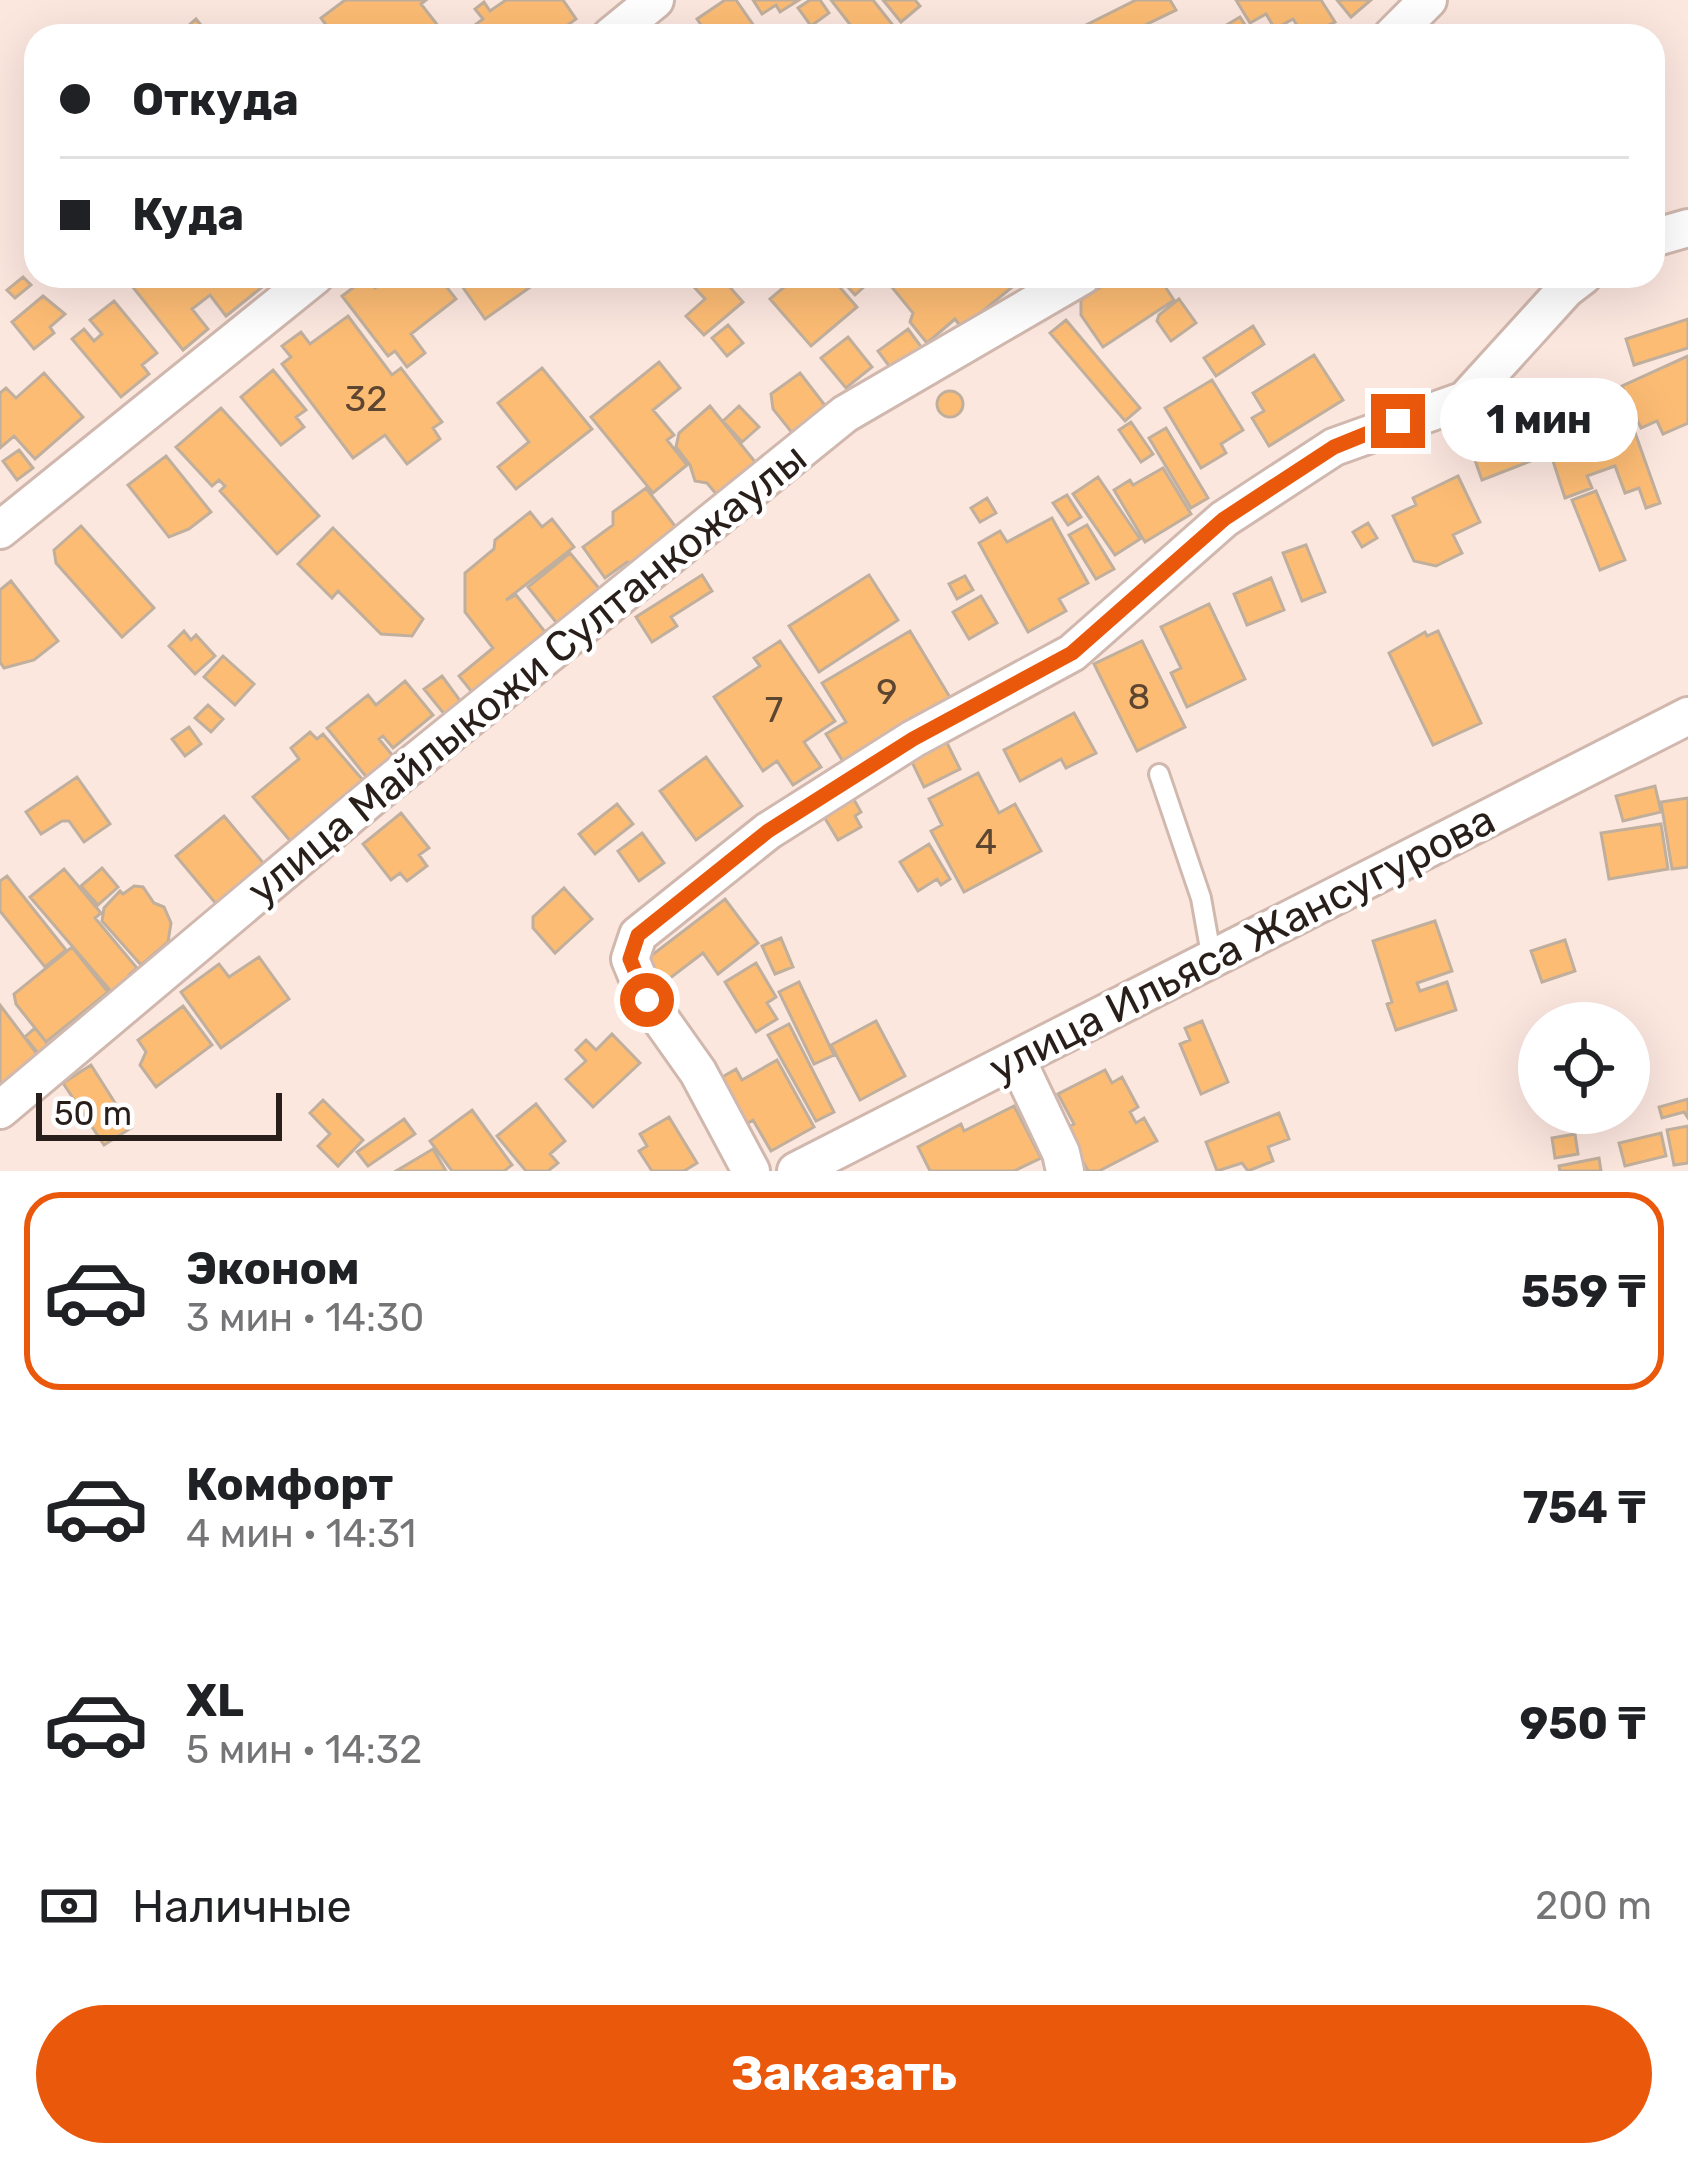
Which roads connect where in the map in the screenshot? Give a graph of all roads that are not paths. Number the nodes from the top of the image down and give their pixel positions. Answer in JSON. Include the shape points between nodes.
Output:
{"nodes":[{"id":1,"x":655,"y":0,"type":"edge"},
{"id":2,"x":1428,"y":0,"type":"edge"},
{"id":3,"x":625,"y":24,"type":"edge"},
{"id":4,"x":1404,"y":24,"type":"edge"},
{"id":5,"x":300,"y":288,"type":"edge"},
{"id":6,"x":1061,"y":288,"type":"edge"},
{"id":7,"x":1567,"y":288,"type":"edge"},
{"id":8,"x":0,"y":530,"type":"edge"},
{"id":9,"x":1688,"y":716,"type":"edge"},
{"id":10,"x":1159,"y":774,"type":"dead end"},
{"id":11,"x":1212,"y":960,"type":"junction"},
{"id":12,"x":1017,"y":1060,"type":"junction"},
{"id":13,"x":0,"y":1110,"type":"edge"},
{"id":14,"x":751,"y":1171,"type":"edge"},
{"id":15,"x":796,"y":1171,"type":"edge"},
{"id":16,"x":1065,"y":1171,"type":"edge"}],
"edges":[{"from":1,"to":3,"type":"street"},
{"from":2,"to":4,"type":"street"},
{"from":5,"to":8,"type":"street"},
{"from":6,"to":13,"type":"street","name":"улица Майлыкожи Султанкожаулы","via":[[845,414]]},
{"from":7,"to":14,"type":"street","via":[[1465,400],[1334,447],[1224,519],[1072,653],[913,739],[768,831],[638,935],[630,959],[647,1000],[698,1072]]},
{"from":9,"to":11,"type":"street","name":"улица Ильяса Жансугурова"},
{"from":10,"to":11,"type":"lane","via":[[1202,898]]},
{"from":11,"to":12,"type":"street","name":"улица Ильяса Жансугурова"},
{"from":12,"to":15,"type":"street","name":"улица Ильяса Жансугурова"},
{"from":12,"to":16,"type":"street"}]}
